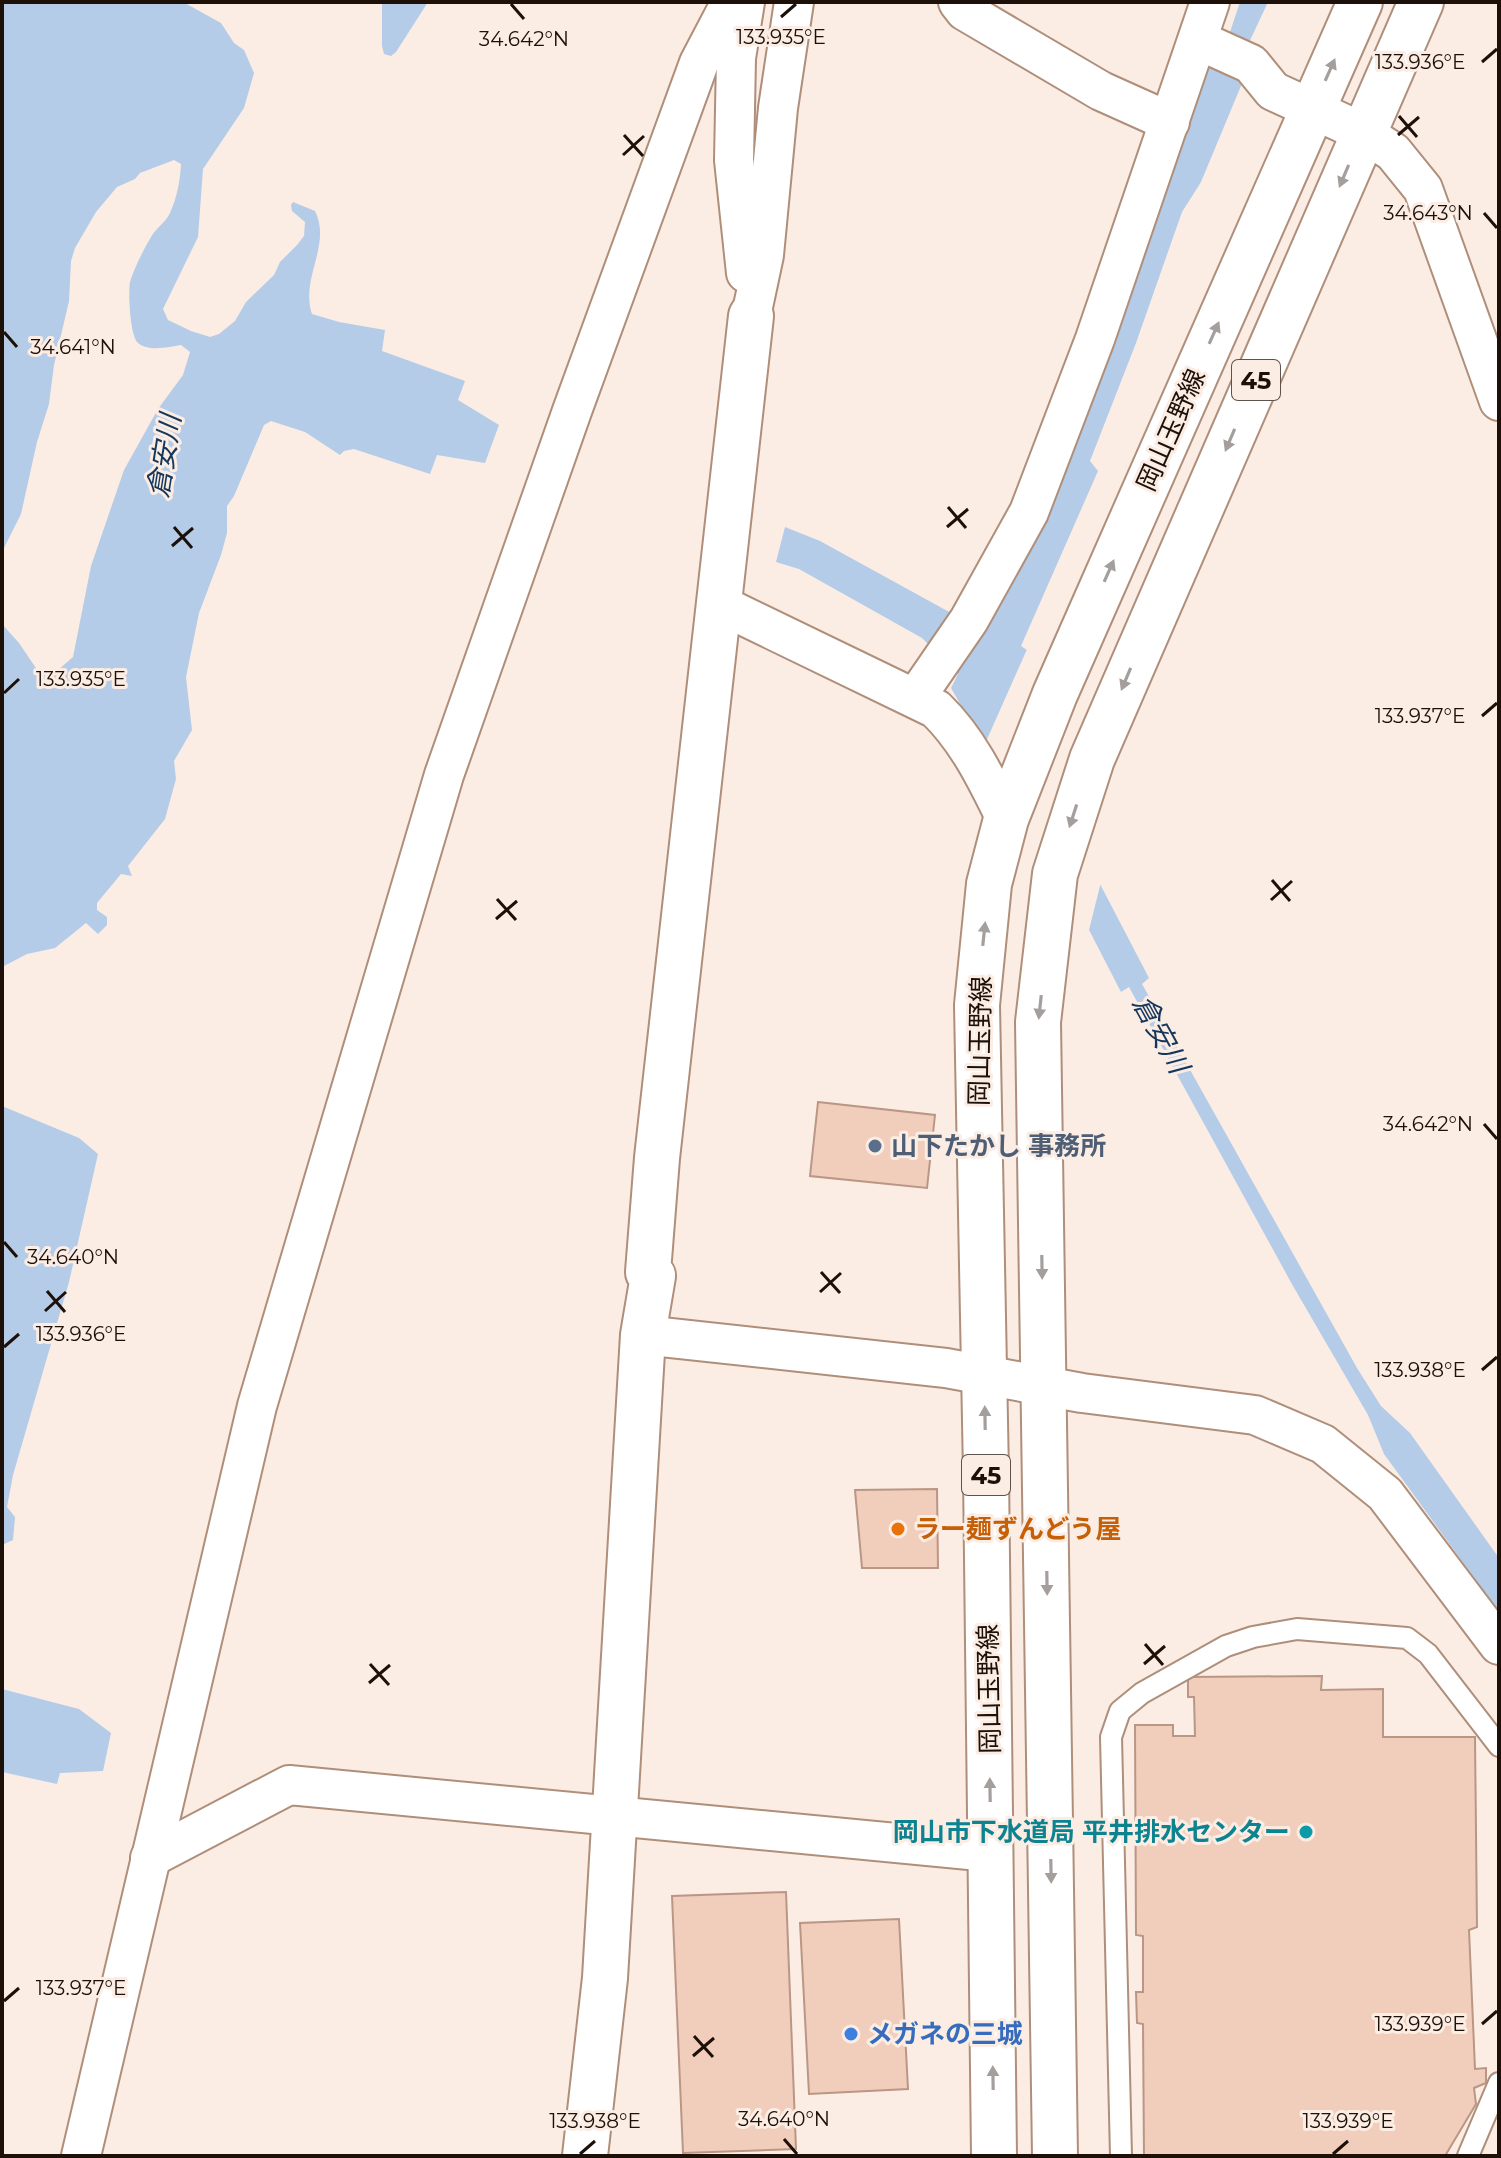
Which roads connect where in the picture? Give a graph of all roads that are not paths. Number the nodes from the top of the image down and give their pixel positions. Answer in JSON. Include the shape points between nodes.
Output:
{"nodes":[{"id":1,"x":731,"y":2,"type":"edge"},
{"id":2,"x":745,"y":2,"type":"edge"},
{"id":3,"x":794,"y":2,"type":"edge"},
{"id":4,"x":958,"y":2,"type":"edge"},
{"id":5,"x":1210,"y":2,"type":"edge"},
{"id":6,"x":1360,"y":2,"type":"edge"},
{"id":7,"x":1421,"y":2,"type":"edge"},
{"id":8,"x":1206,"y":43,"type":"junction"},
{"id":9,"x":1312,"y":111,"type":"junction"},
{"id":10,"x":1170,"y":122,"type":"junction"},
{"id":11,"x":1362,"y":132,"type":"junction"},
{"id":12,"x":751,"y":316,"type":"junction"},
{"id":13,"x":1499,"y":401,"type":"edge"},
{"id":14,"x":717,"y":603,"type":"junction"},
{"id":15,"x":916,"y":697,"type":"junction"},
{"id":16,"x":1009,"y":809,"type":"junction"},
{"id":17,"x":643,"y":1335,"type":"junction"},
{"id":18,"x":984,"y":1375,"type":"junction"},
{"id":19,"x":1044,"y":1386,"type":"junction"},
{"id":20,"x":1499,"y":1645,"type":"edge"},
{"id":21,"x":1499,"y":1746,"type":"edge"},
{"id":22,"x":614,"y":1816,"type":"junction"},
{"id":23,"x":990,"y":1852,"type":"junction"},
{"id":24,"x":150,"y":1858,"type":"junction"},
{"id":25,"x":1499,"y":2083,"type":"edge"},
{"id":26,"x":81,"y":2156,"type":"edge"},
{"id":27,"x":585,"y":2156,"type":"edge"},
{"id":28,"x":994,"y":2156,"type":"edge"},
{"id":29,"x":1055,"y":2156,"type":"edge"},
{"id":30,"x":1121,"y":2156,"type":"edge"},
{"id":31,"x":1468,"y":2156,"type":"edge"}],
"edges":[{"from":1,"to":24,"type":"street","via":[[694,78],[444,775],[257,1406]]},
{"from":2,"to":12,"type":"street","via":[[736,58],[734,160]]},
{"from":3,"to":12,"type":"street","via":[[764,255]]},
{"from":4,"to":10,"type":"street","via":[[1101,91]]},
{"from":5,"to":8,"type":"street"},
{"from":9,"to":6,"type":"main road","name":"岡山玉野線","number":"45","one_way":true},
{"from":7,"to":11,"type":"main road","number":"45"},
{"from":8,"to":9,"type":"street","via":[[1251,64],[1273,91]]},
{"from":8,"to":10,"type":"street"},
{"from":9,"to":11,"type":"street"},
{"from":16,"to":9,"type":"main road","name":"岡山玉野線","number":"45","one_way":true},
{"from":10,"to":15,"type":"street","via":[[1029,512],[969,620]]},
{"from":11,"to":13,"type":"street","via":[[1393,152],[1423,189]]},
{"from":11,"to":19,"type":"main road","number":"45","one_way":true,"via":[[1092,759],[1055,874],[1038,1022]]},
{"from":12,"to":14,"type":"main road"},
{"from":14,"to":15,"type":"street"},
{"from":14,"to":17,"type":"main road","via":[[657,1158],[648,1272],[653,1276]]},
{"from":15,"to":16,"type":"street","via":[[948,720]]},
{"from":18,"to":16,"type":"main road","name":"岡山玉野線","number":"45","one_way":true,"via":[[977,1005],[989,884]]},
{"from":17,"to":18,"type":"street"},
{"from":17,"to":22,"type":"main road"},
{"from":18,"to":19,"type":"street"},
{"from":23,"to":18,"type":"main road","name":"岡山玉野線","number":"45","one_way":true},
{"from":19,"to":20,"type":"street","via":[[1255,1415],[1323,1444],[1385,1494]]},
{"from":19,"to":29,"type":"main road","number":"45","one_way":true},
{"from":21,"to":30,"type":"lane","via":[[1428,1654],[1407,1638],[1297,1629],[1253,1637],[1154,1686],[1120,1711],[1111,1737]]},
{"from":22,"to":23,"type":"street"},
{"from":22,"to":24,"type":"street","via":[[289,1785]]},
{"from":22,"to":27,"type":"main road","via":[[605,1978]]},
{"from":28,"to":23,"type":"main road","name":"岡山玉野線","number":"45","one_way":true},
{"from":24,"to":26,"type":"street"},
{"from":25,"to":31,"type":"lane"}]}
